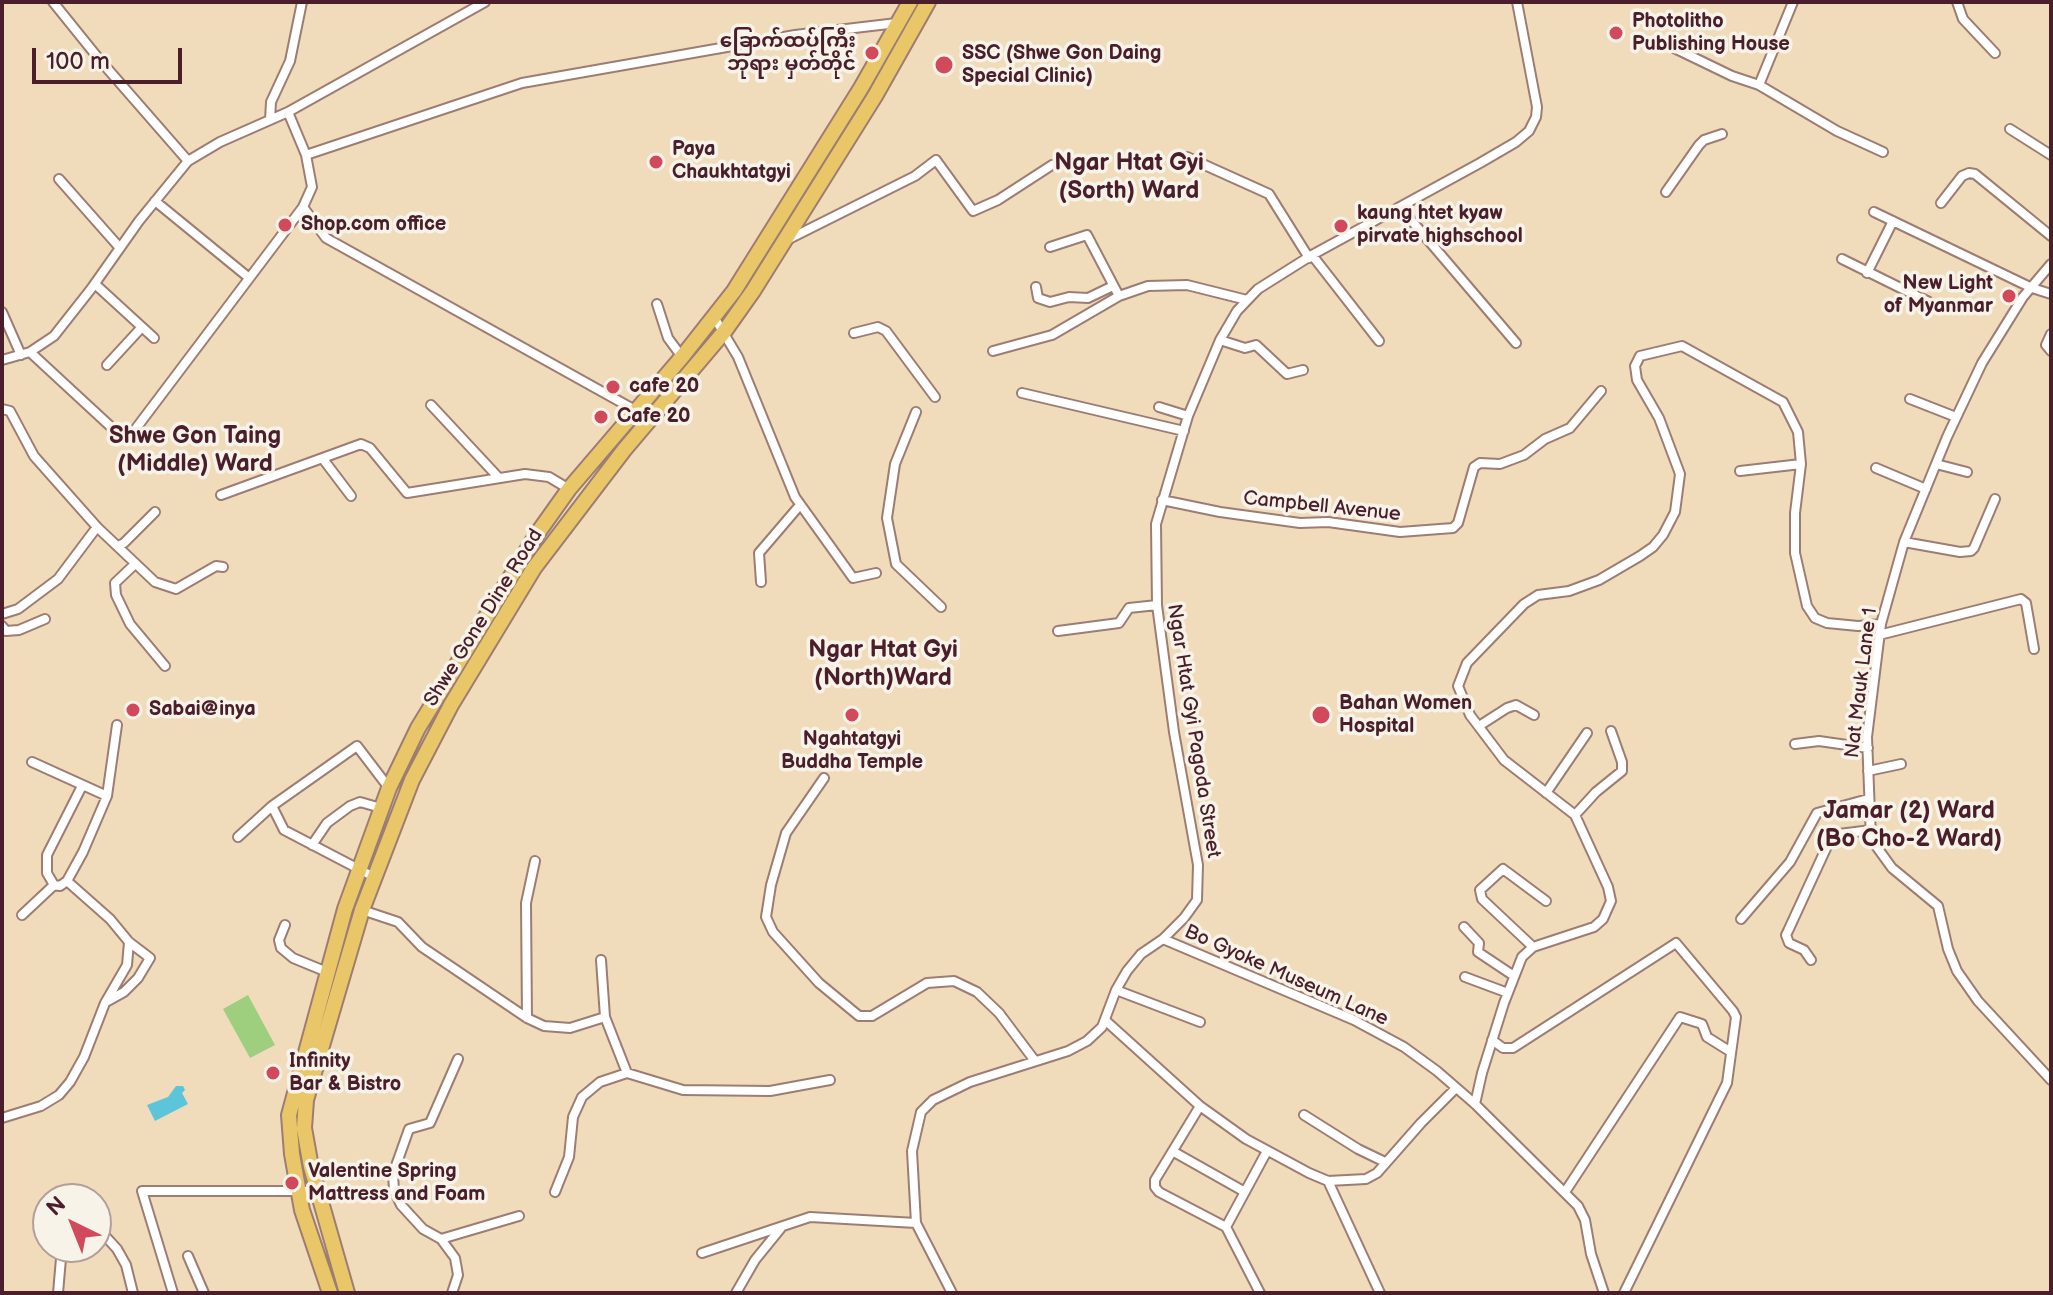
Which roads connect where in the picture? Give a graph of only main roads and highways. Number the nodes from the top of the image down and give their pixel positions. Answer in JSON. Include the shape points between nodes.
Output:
{"nodes":[{"id":1,"x":910,"y":2,"type":"edge"},
{"id":2,"x":928,"y":2,"type":"edge"},
{"id":3,"x":330,"y":1293,"type":"edge"},
{"id":4,"x":347,"y":1293,"type":"edge"}],
"edges":[{"from":1,"to":3,"type":"main road","name":"Shwe Gone Dine Road","via":[[714,317],[537,534],[418,728],[389,788],[358,869],[289,1115],[299,1193]]},
{"from":2,"to":4,"type":"main road","name":"Shwe Gone Dine Road","via":[[875,96],[724,332],[534,568],[418,767],[362,910],[306,1100],[304,1128]]}]}
